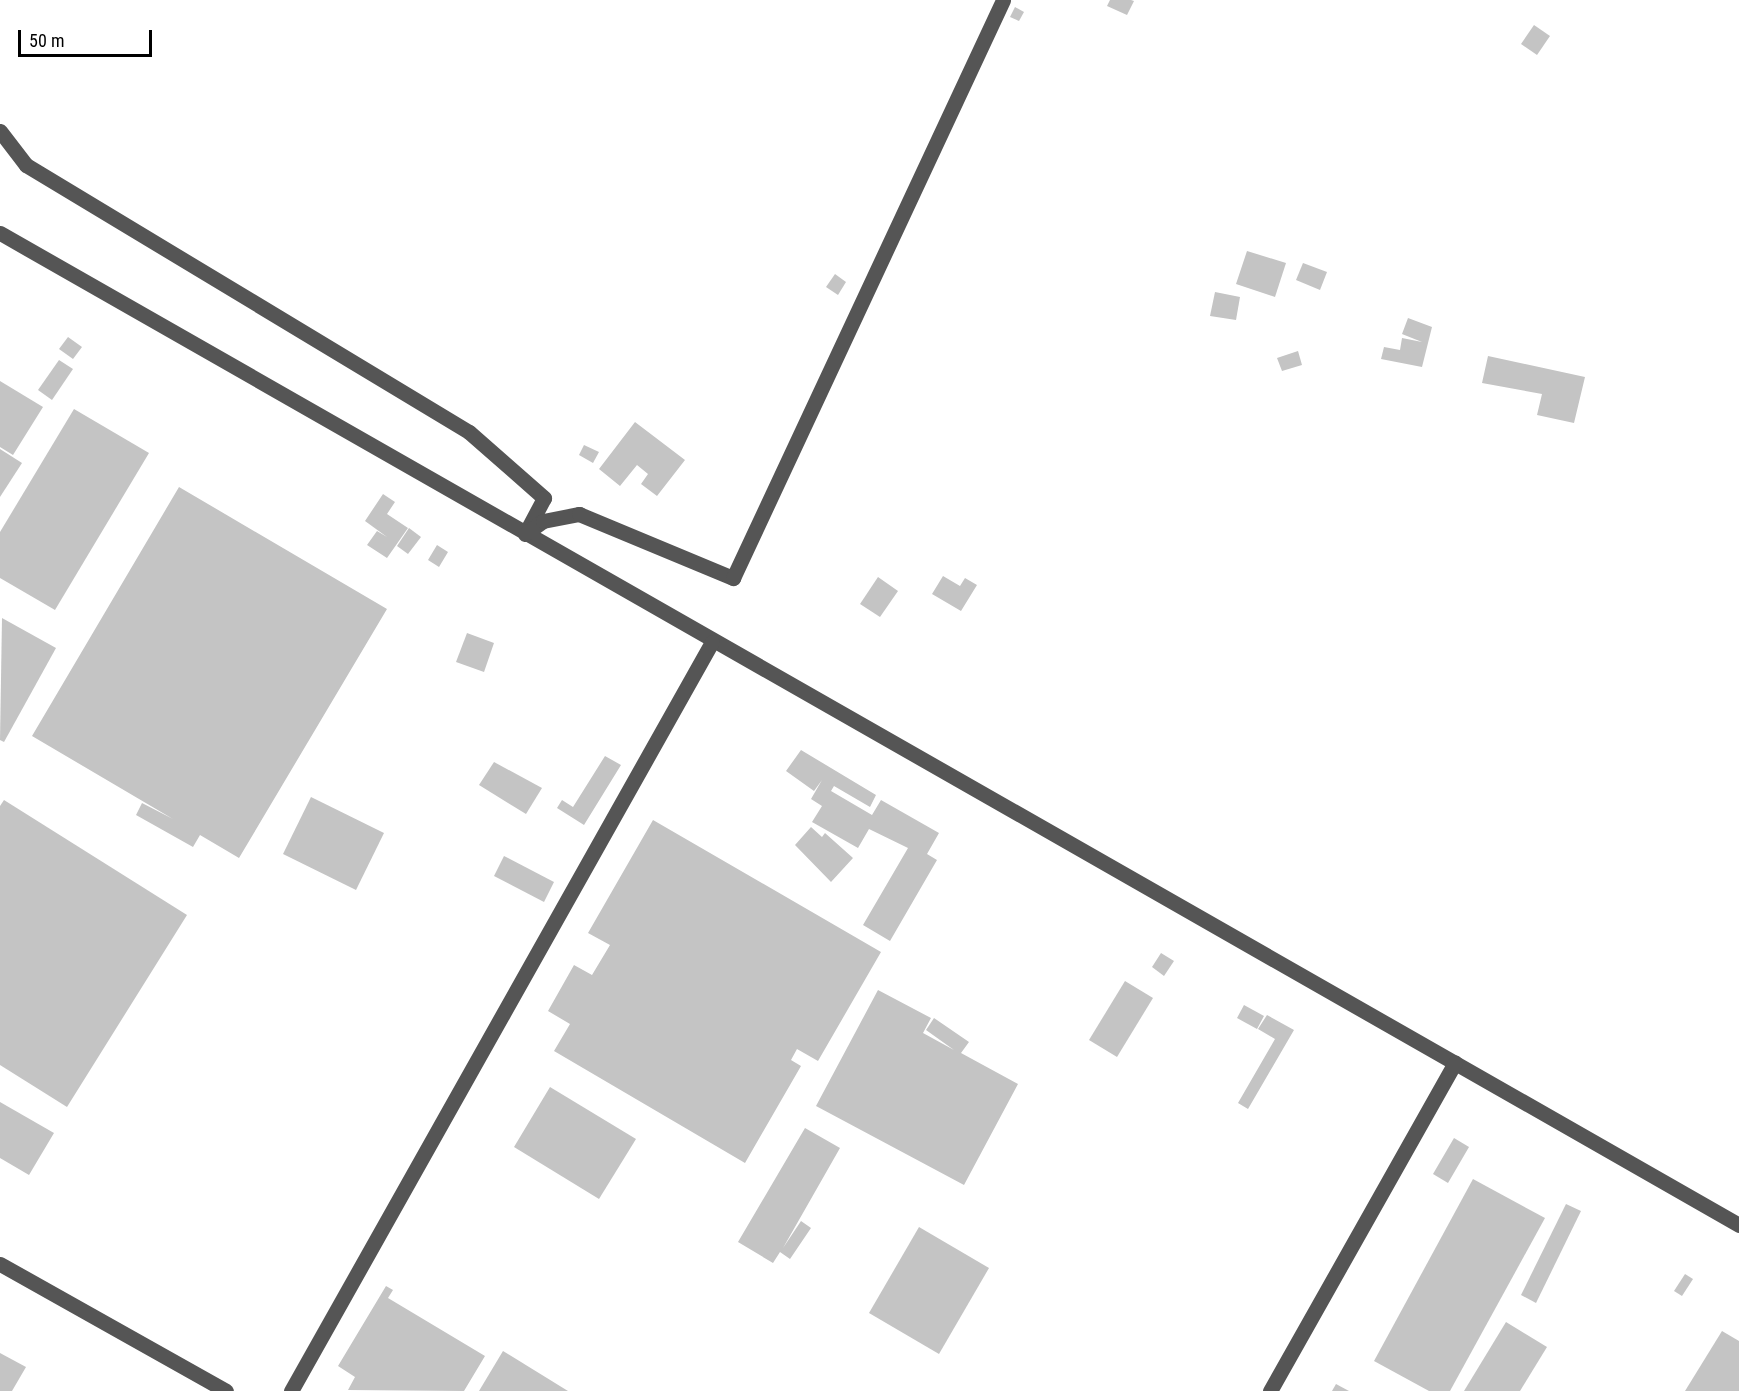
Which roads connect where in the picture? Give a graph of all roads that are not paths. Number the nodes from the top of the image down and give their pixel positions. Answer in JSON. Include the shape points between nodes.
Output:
{"nodes":[{"id":1,"x":1003,"y":0,"type":"edge"},
{"id":2,"x":0,"y":131,"type":"edge"},
{"id":3,"x":0,"y":233,"type":"edge"},
{"id":4,"x":525,"y":534,"type":"junction"},
{"id":5,"x":712,"y":642,"type":"junction"},
{"id":6,"x":1455,"y":1063,"type":"junction"},
{"id":7,"x":1739,"y":1225,"type":"edge"},
{"id":8,"x":0,"y":1264,"type":"edge"},
{"id":9,"x":226,"y":1391,"type":"edge"},
{"id":10,"x":291,"y":1391,"type":"edge"},
{"id":11,"x":1270,"y":1391,"type":"edge"}],
"edges":[{"from":1,"to":4,"type":"street","via":[[733,578],[579,514],[543,521]]},
{"from":2,"to":4,"type":"street","via":[[26,165],[470,432],[544,498]]},
{"from":3,"to":4,"type":"street"},
{"from":4,"to":5,"type":"street"},
{"from":5,"to":6,"type":"street"},
{"from":5,"to":10,"type":"street"},
{"from":6,"to":7,"type":"street"},
{"from":6,"to":11,"type":"street"},
{"from":8,"to":9,"type":"street"}]}
